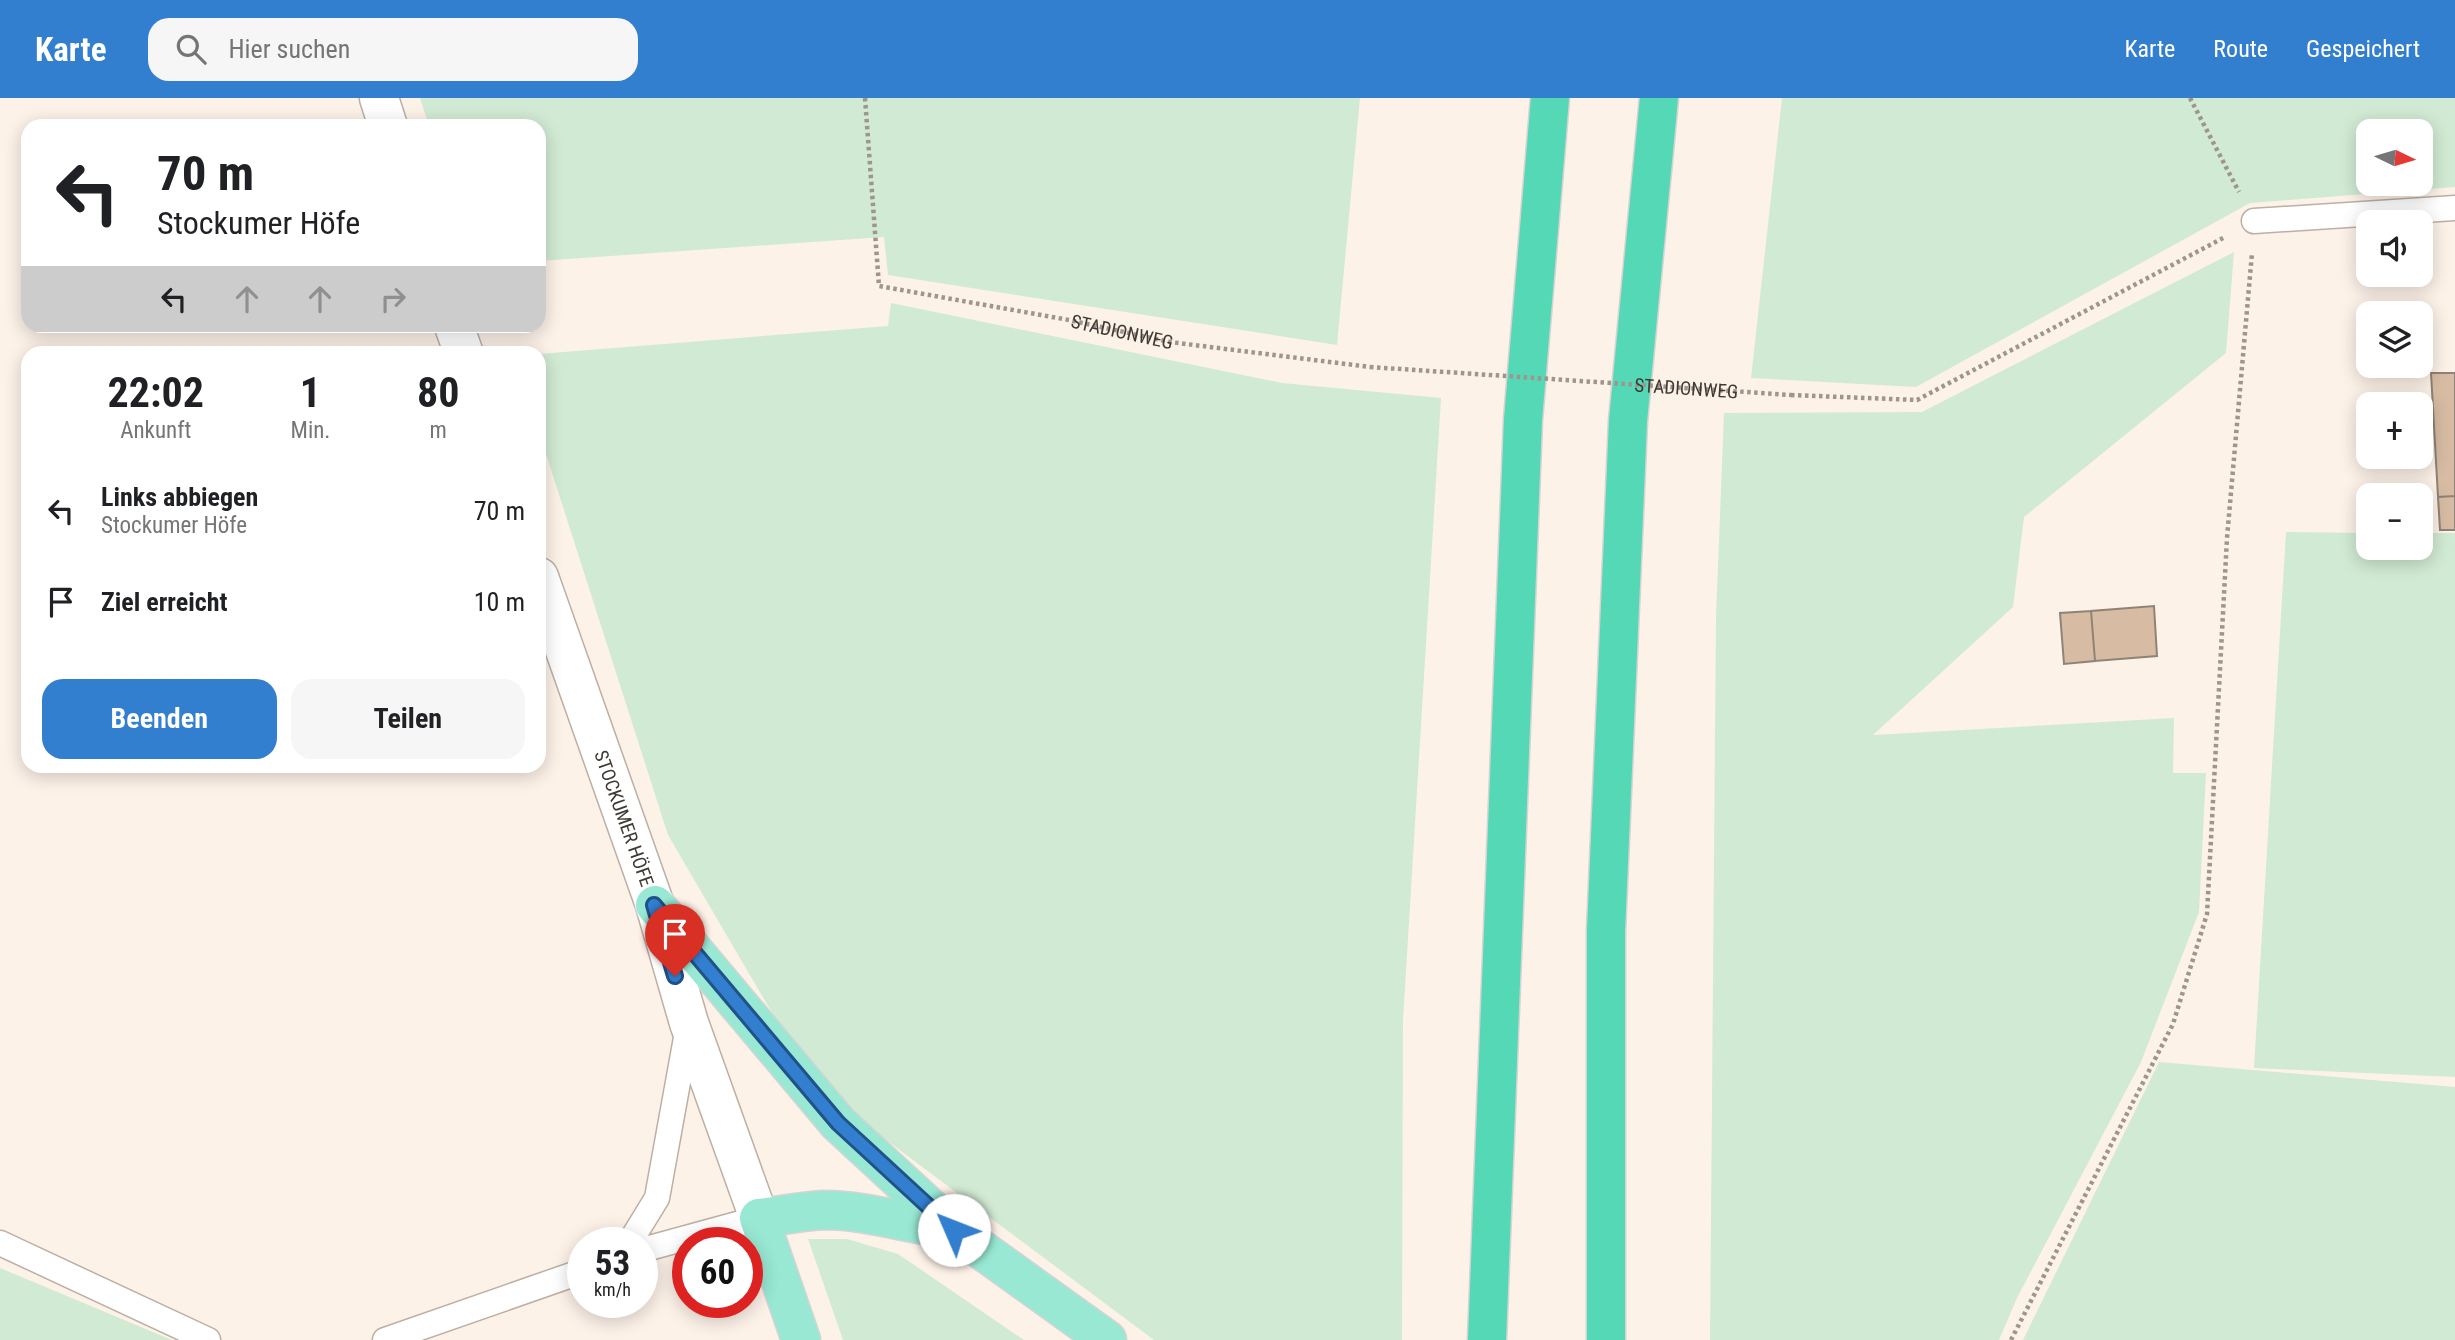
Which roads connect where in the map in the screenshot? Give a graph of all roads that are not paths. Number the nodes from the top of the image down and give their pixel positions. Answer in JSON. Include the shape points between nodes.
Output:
{"nodes":[{"id":1,"x":379,"y":98,"type":"edge"},
{"id":2,"x":1550,"y":98,"type":"edge"},
{"id":3,"x":1659,"y":98,"type":"edge"},
{"id":4,"x":386,"y":119,"type":"edge"},
{"id":5,"x":2455,"y":208,"type":"edge"},
{"id":6,"x":2254,"y":221,"type":"road end"},
{"id":7,"x":546,"y":597,"type":"edge"},
{"id":8,"x":654,"y":905,"type":"junction"},
{"id":9,"x":689,"y":1023,"type":"junction"},
{"id":10,"x":759,"y":1218,"type":"junction"},
{"id":11,"x":639,"y":1227,"type":"edge"},
{"id":12,"x":954,"y":1230,"type":"junction"},
{"id":13,"x":0,"y":1242,"type":"edge"},
{"id":14,"x":658,"y":1246,"type":"edge"},
{"id":15,"x":567,"y":1277,"type":"edge"},
{"id":16,"x":208,"y":1340,"type":"edge"},
{"id":17,"x":385,"y":1340,"type":"edge"},
{"id":18,"x":801,"y":1340,"type":"edge"},
{"id":19,"x":1107,"y":1340,"type":"edge"},
{"id":20,"x":1487,"y":1340,"type":"edge"},
{"id":21,"x":1606,"y":1340,"type":"edge"}],
"edges":[{"from":1,"to":4,"type":"street"},
{"from":2,"to":20,"type":"highway","via":[[1523,420]]},
{"from":3,"to":21,"type":"highway","via":[[1627,434],[1606,931]]},
{"from":5,"to":6,"type":"lane"},
{"from":7,"to":8,"type":"street","name":"STOCKUMER HÖFE"},
{"from":8,"to":9,"type":"street","name":"STOCKUMER HÖFE"},
{"from":8,"to":12,"type":"main road","via":[[838,1123]]},
{"from":9,"to":10,"type":"street","name":"STOCKUMER HÖFE"},
{"from":9,"to":11,"type":"lane","via":[[657,1198]]},
{"from":10,"to":12,"type":"main road","via":[[824,1210]]},
{"from":10,"to":14,"type":"lane"},
{"from":10,"to":18,"type":"main road"},
{"from":12,"to":19,"type":"main road"},
{"from":13,"to":16,"type":"lane"},
{"from":15,"to":17,"type":"lane"}]}
